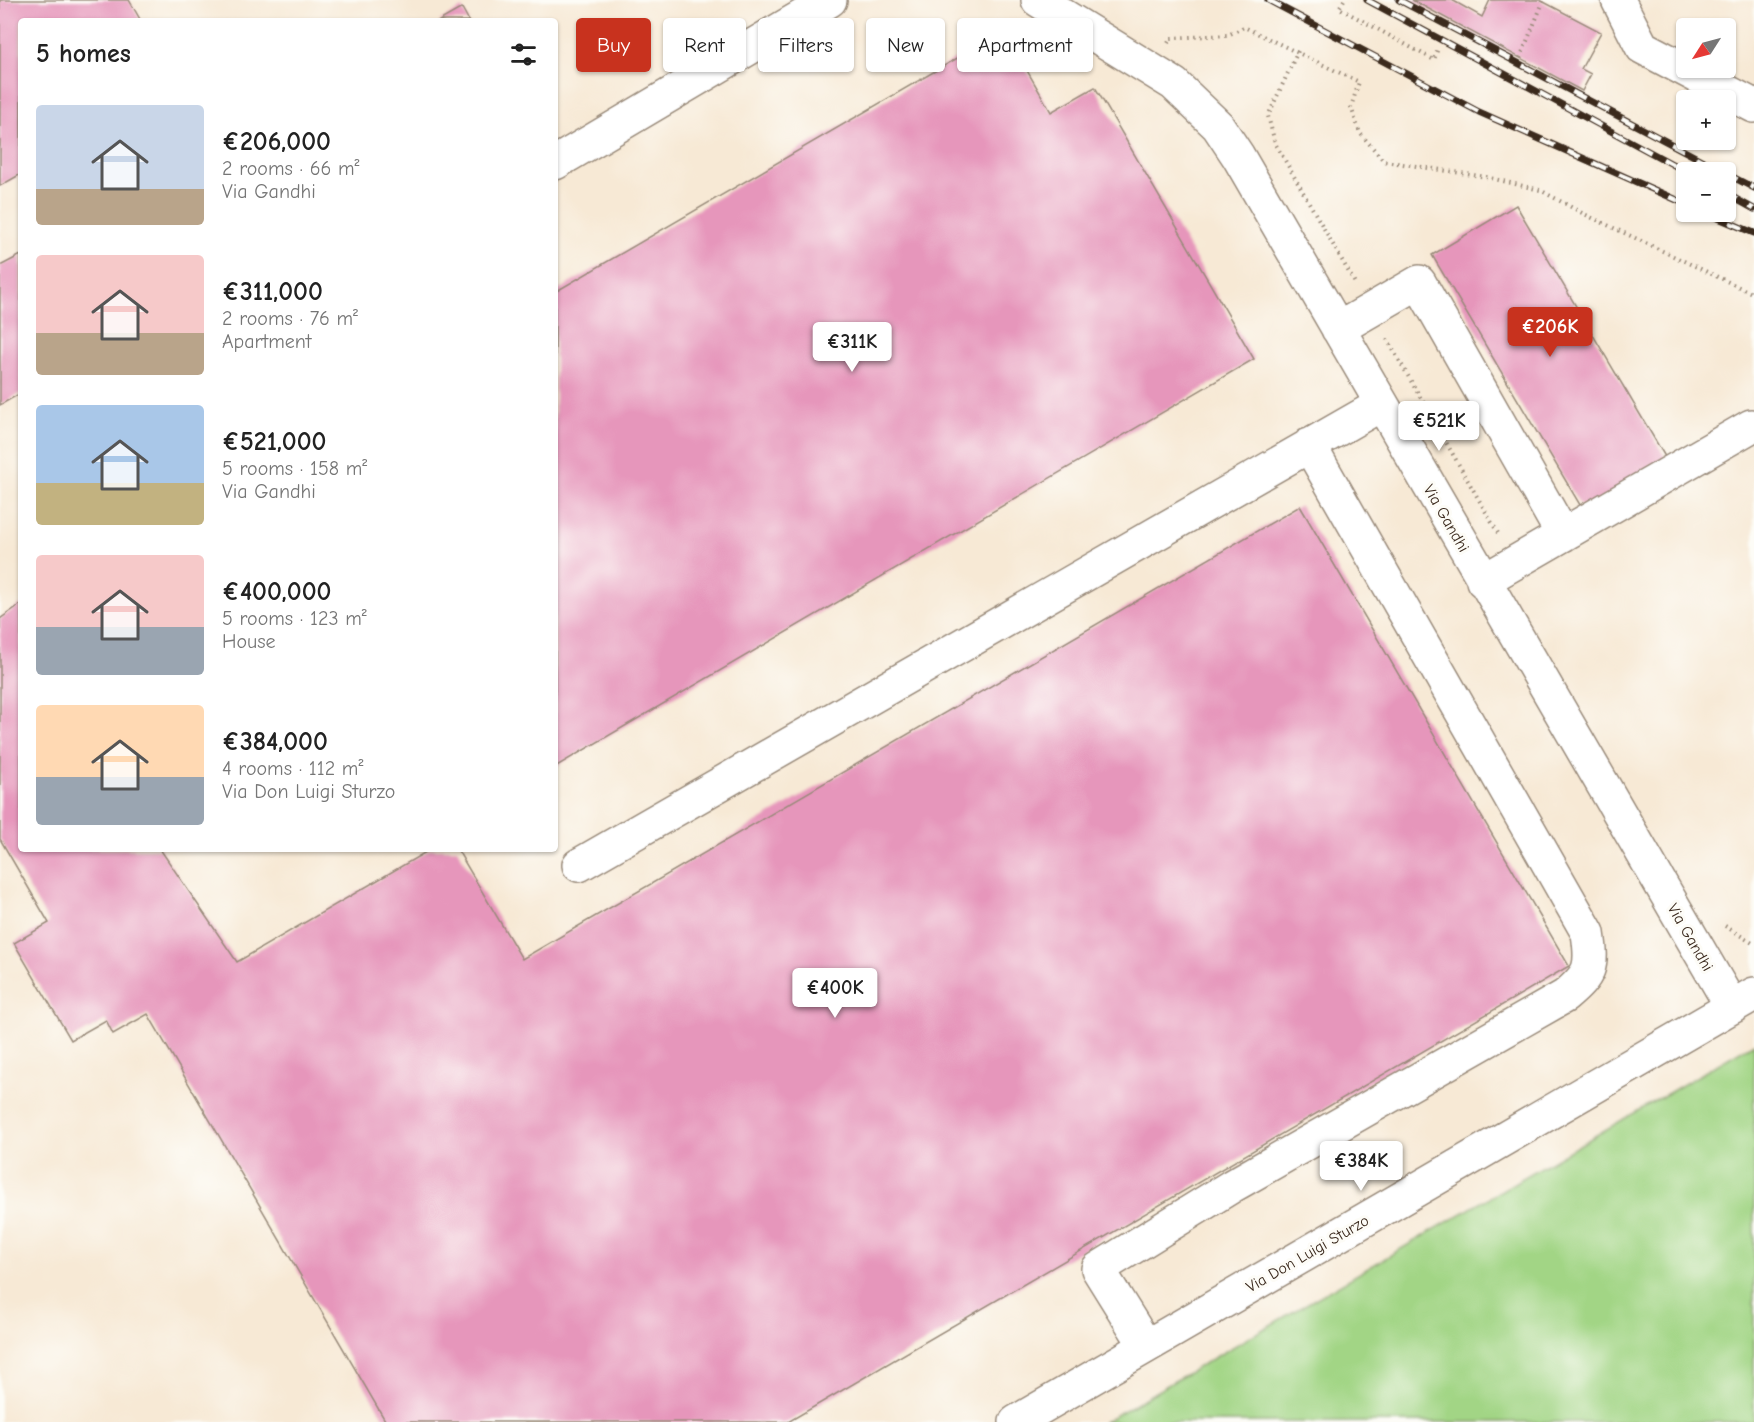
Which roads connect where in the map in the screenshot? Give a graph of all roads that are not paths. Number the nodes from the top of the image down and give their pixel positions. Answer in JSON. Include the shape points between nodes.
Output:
{"nodes":[{"id":1,"x":830,"y":0,"type":"edge"},
{"id":2,"x":1038,"y":0,"type":"edge"},
{"id":3,"x":1618,"y":0,"type":"edge"},
{"id":4,"x":1754,"y":106,"type":"edge"},
{"id":5,"x":558,"y":161,"type":"edge"},
{"id":6,"x":1338,"y":329,"type":"junction"},
{"id":7,"x":1382,"y":404,"type":"junction"},
{"id":8,"x":1751,"y":426,"type":"dead end"},
{"id":9,"x":1309,"y":445,"type":"junction"},
{"id":10,"x":1563,"y":535,"type":"junction"},
{"id":11,"x":1483,"y":581,"type":"junction"},
{"id":12,"x":579,"y":865,"type":"dead end"},
{"id":13,"x":1743,"y":1001,"type":"edge"},
{"id":14,"x":1146,"y":1346,"type":"junction"},
{"id":15,"x":1016,"y":1422,"type":"edge"}],
"edges":[{"from":1,"to":5,"type":"street"},
{"from":2,"to":6,"type":"street","name":"Via Gandhi","via":[[1174,84],[1218,126]]},
{"from":3,"to":4,"type":"street","via":[[1642,47]]},
{"from":6,"to":7,"type":"street","name":"Via Gandhi"},
{"from":6,"to":10,"type":"street","via":[[1419,282]]},
{"from":7,"to":9,"type":"street"},
{"from":7,"to":11,"type":"street","name":"Via Gandhi"},
{"from":8,"to":10,"type":"street"},
{"from":9,"to":12,"type":"street"},
{"from":9,"to":14,"type":"street","via":[[1588,933],[1591,954],[1586,978],[1565,996],[1232,1186],[1098,1269]]},
{"from":10,"to":11,"type":"street"},
{"from":11,"to":13,"type":"street","name":"Via Gandhi"},
{"from":13,"to":14,"type":"street","name":"Via Don Luigi Sturzo"},
{"from":14,"to":15,"type":"street","name":"Via Don Luigi Sturzo"}]}
